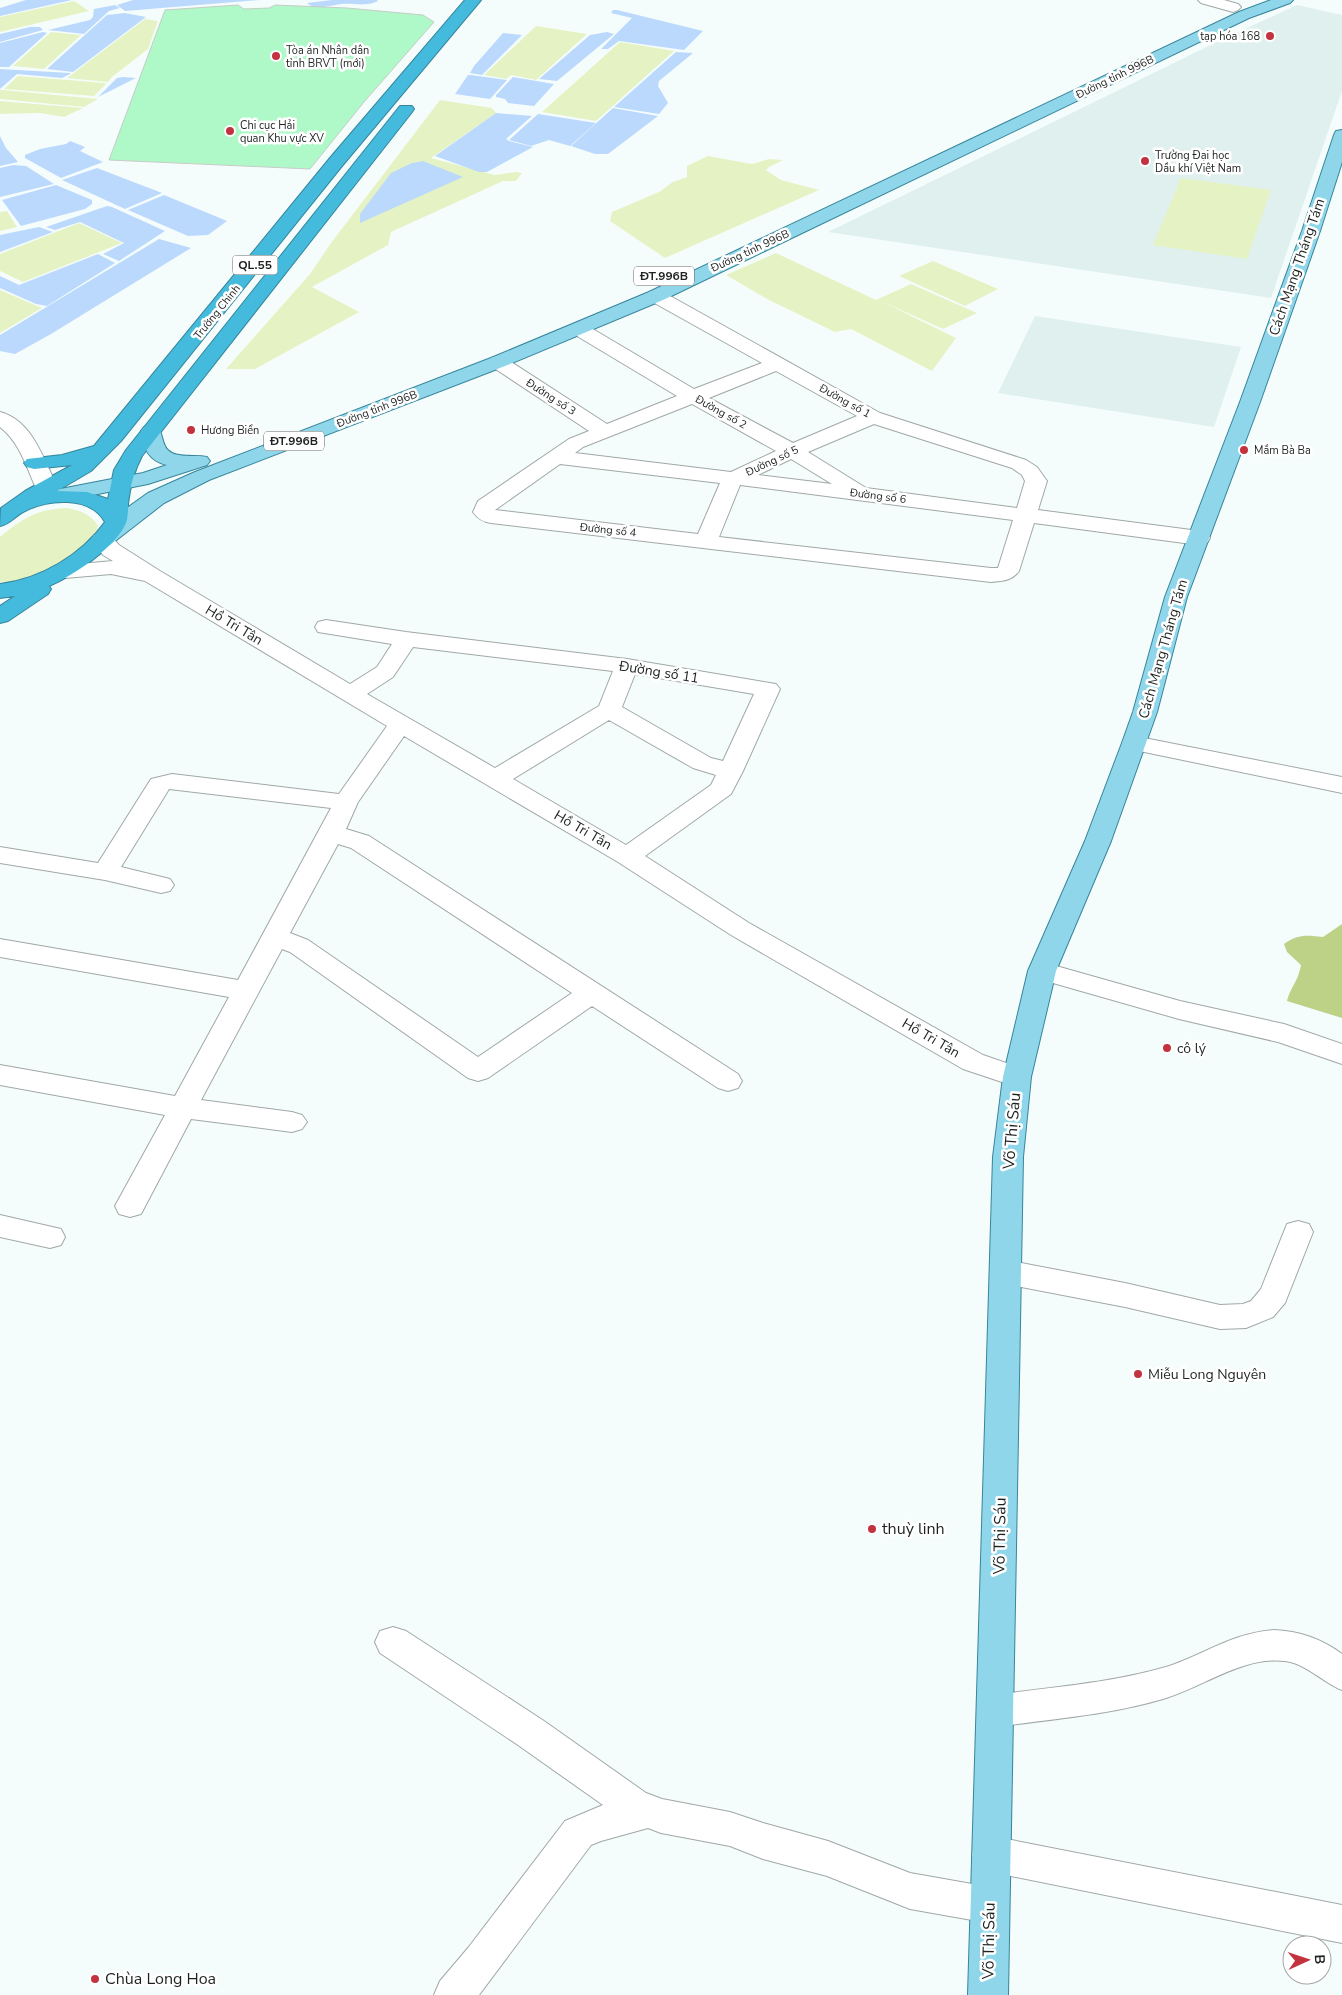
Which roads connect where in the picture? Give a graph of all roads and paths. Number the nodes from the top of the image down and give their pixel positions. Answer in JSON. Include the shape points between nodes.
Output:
{"nodes":[{"id":1,"x":1206,"y":0,"type":"edge"},
{"id":2,"x":1285,"y":0,"type":"edge"},
{"id":3,"x":480,"y":4,"type":"edge"},
{"id":4,"x":1238,"y":8,"type":"edge"},
{"id":5,"x":444,"y":62,"type":"dead end"},
{"id":6,"x":419,"y":92,"type":"dead end"},
{"id":7,"x":1342,"y":135,"type":"edge"},
{"id":8,"x":892,"y":178,"type":"junction"},
{"id":9,"x":656,"y":296,"type":"junction"},
{"id":10,"x":579,"y":329,"type":"junction"},
{"id":11,"x":498,"y":362,"type":"junction"},
{"id":12,"x":779,"y":363,"type":"junction"},
{"id":13,"x":693,"y":397,"type":"junction"},
{"id":14,"x":873,"y":417,"type":"junction"},
{"id":15,"x":0,"y":418,"type":"edge"},
{"id":16,"x":151,"y":431,"type":"junction"},
{"id":17,"x":604,"y":431,"type":"junction"},
{"id":18,"x":114,"y":437,"type":"junction"},
{"id":19,"x":792,"y":451,"type":"junction"},
{"id":20,"x":556,"y":457,"type":"junction"},
{"id":21,"x":206,"y":459,"type":"junction"},
{"id":22,"x":34,"y":463,"type":"junction"},
{"id":23,"x":732,"y":479,"type":"junction"},
{"id":24,"x":119,"y":484,"type":"junction"},
{"id":25,"x":52,"y":491,"type":"junction"},
{"id":26,"x":864,"y":494,"type":"junction"},
{"id":27,"x":1025,"y":516,"type":"junction"},
{"id":28,"x":0,"y":520,"type":"edge"},
{"id":29,"x":116,"y":522,"type":"junction"},
{"id":30,"x":1199,"y":538,"type":"junction"},
{"id":31,"x":102,"y":540,"type":"junction"},
{"id":32,"x":706,"y":541,"type":"junction"},
{"id":33,"x":65,"y":571,"type":"junction"},
{"id":34,"x":152,"y":576,"type":"junction"},
{"id":35,"x":0,"y":591,"type":"edge"},
{"id":36,"x":0,"y":616,"type":"edge"},
{"id":37,"x":326,"y":627,"type":"dead end"},
{"id":38,"x":406,"y":639,"type":"junction"},
{"id":39,"x":627,"y":666,"type":"junction"},
{"id":40,"x":351,"y":693,"type":"junction"},
{"id":41,"x":609,"y":710,"type":"junction"},
{"id":42,"x":401,"y":723,"type":"junction"},
{"id":43,"x":1134,"y":743,"type":"junction"},
{"id":44,"x":731,"y":771,"type":"junction"},
{"id":45,"x":495,"y":779,"type":"junction"},
{"id":46,"x":1342,"y":785,"type":"edge"},
{"id":47,"x":346,"y":802,"type":"junction"},
{"id":48,"x":332,"y":833,"type":"junction"},
{"id":49,"x":0,"y":855,"type":"edge"},
{"id":50,"x":627,"y":856,"type":"junction"},
{"id":51,"x":105,"y":872,"type":"junction"},
{"id":52,"x":161,"y":886,"type":"dead end"},
{"id":53,"x":275,"y":937,"type":"junction"},
{"id":54,"x":0,"y":948,"type":"edge"},
{"id":55,"x":1042,"y":971,"type":"junction"},
{"id":56,"x":246,"y":991,"type":"junction"},
{"id":57,"x":591,"y":993,"type":"junction"},
{"id":58,"x":1342,"y":1054,"type":"edge"},
{"id":59,"x":0,"y":1075,"type":"edge"},
{"id":60,"x":1017,"y":1077,"type":"junction"},
{"id":61,"x":728,"y":1081,"type":"dead end"},
{"id":62,"x":184,"y":1108,"type":"junction"},
{"id":63,"x":292,"y":1122,"type":"dead end"},
{"id":64,"x":130,"y":1206,"type":"dead end"},
{"id":65,"x":0,"y":1226,"type":"edge"},
{"id":66,"x":1298,"y":1232,"type":"dead end"},
{"id":67,"x":50,"y":1237,"type":"dead end"},
{"id":68,"x":1006,"y":1272,"type":"junction"},
{"id":69,"x":393,"y":1642,"type":"dead end"},
{"id":70,"x":1342,"y":1674,"type":"edge"},
{"id":71,"x":996,"y":1711,"type":"junction"},
{"id":72,"x":646,"y":1812,"type":"junction"},
{"id":73,"x":991,"y":1854,"type":"junction"},
{"id":74,"x":989,"y":1905,"type":"junction"},
{"id":75,"x":1342,"y":1924,"type":"edge"},
{"id":76,"x":454,"y":1995,"type":"edge"},
{"id":77,"x":988,"y":1995,"type":"edge"}],
"edges":[{"from":1,"to":4,"type":"street"},
{"from":2,"to":4,"type":"main road","name":"Đường tỉnh 996B","number":"ĐT.996B"},
{"from":3,"to":5,"type":"highway","name":"Trường Chinh","number":"QL.55"},
{"from":3,"to":18,"type":"highway","name":"Trường Chinh","number":"QL.55","via":[[336,162]]},
{"from":4,"to":8,"type":"main road","name":"Đường tỉnh 996B","number":"ĐT.996B"},
{"from":6,"to":16,"type":"highway","name":"Trường Chinh","number":"QL.55"},
{"from":7,"to":30,"type":"main road","name":"Cách Mạng Tháng Tám"},
{"from":8,"to":9,"type":"main road","name":"Đường tỉnh 996B","number":"ĐT.996B"},
{"from":8,"to":21,"type":"main road","name":"Đường tỉnh 996B","number":"ĐT.996B","via":[[515,343]]},
{"from":9,"to":10,"type":"main road","name":"Đường tỉnh 996B","number":"ĐT.996B"},
{"from":9,"to":12,"type":"street","name":"Đường số 1"},
{"from":10,"to":11,"type":"main road","name":"Đường tỉnh 996B","number":"ĐT.996B"},
{"from":10,"to":13,"type":"street","name":"Đường số 2"},
{"from":11,"to":17,"type":"street","name":"Đường số 3"},
{"from":11,"to":31,"type":"main road","name":"Đường tỉnh 996B","number":"ĐT.996B","via":[[202,476],[156,498]]},
{"from":12,"to":13,"type":"street","name":"Đường số 4"},
{"from":12,"to":14,"type":"street","name":"Đường số 1"},
{"from":13,"to":17,"type":"street","name":"Đường số 4"},
{"from":13,"to":19,"type":"street","name":"Đường số 2"},
{"from":14,"to":19,"type":"street","name":"Đường số 5"},
{"from":14,"to":27,"type":"street","name":"Đường số 1","via":[[1019,464],[1030,471],[1036,481]]},
{"from":15,"to":22,"type":"street","via":[[17,431]]},
{"from":16,"to":21,"type":"main road","via":[[152,446],[157,454],[184,461]]},
{"from":16,"to":24,"type":"highway","name":"Trường Chinh","number":"QL.55","via":[[128,462]]},
{"from":17,"to":20,"type":"street","name":"Đường số 4","via":[[576,443]]},
{"from":18,"to":22,"type":"highway","via":[[78,457]]},
{"from":18,"to":25,"type":"highway","name":"Trường Chinh","number":"QL.55","via":[[88,464]]},
{"from":19,"to":23,"type":"street","name":"Đường số 5"},
{"from":19,"to":26,"type":"street","name":"Đường số 2"},
{"from":20,"to":23,"type":"street","name":"Đường số 6"},
{"from":20,"to":32,"type":"street","name":"Đường số 4","via":[[486,506],[484,512],[491,517]]},
{"from":21,"to":24,"type":"main road","name":"Đường tỉnh 996B","number":"ĐT.996B"},
{"from":22,"to":25,"type":"street"},
{"from":23,"to":26,"type":"street","name":"Đường số 6"},
{"from":23,"to":32,"type":"street","name":"Đường số 5"},
{"from":24,"to":25,"type":"main road","name":"Đường tỉnh 996B","number":"ĐT.996B"},
{"from":24,"to":29,"type":"highway","name":"Trường Chinh","number":"QL.55"},
{"from":25,"to":28,"type":"highway","via":[[17,507]]},
{"from":25,"to":29,"type":"highway","via":[[92,500],[109,509]]},
{"from":26,"to":27,"type":"street","name":"Đường số 6"},
{"from":27,"to":30,"type":"street","name":"Đường số 6"},
{"from":27,"to":32,"type":"street","name":"Đường số 4","via":[[1008,571],[992,575]]},
{"from":29,"to":31,"type":"highway"},
{"from":30,"to":43,"type":"main road","name":"Cách Mạng Tháng Tám","via":[[1176,597]]},
{"from":31,"to":33,"type":"highway"},
{"from":31,"to":34,"type":"street","name":"Hồ Tri Tân","via":[[111,550]]},
{"from":33,"to":34,"type":"street","via":[[111,567]]},
{"from":33,"to":35,"type":"highway","via":[[26,588]]},
{"from":33,"to":36,"type":"highway"},
{"from":34,"to":40,"type":"street","name":"Hồ Tri Tân"},
{"from":37,"to":38,"type":"street","name":"Đường số 11"},
{"from":38,"to":39,"type":"street","name":"Đường số 11"},
{"from":38,"to":40,"type":"street","via":[[388,672]]},
{"from":39,"to":41,"type":"street"},
{"from":39,"to":44,"type":"street","name":"Đường số 11","via":[[768,689]]},
{"from":40,"to":42,"type":"street","name":"Hồ Tri Tân"},
{"from":41,"to":44,"type":"street","via":[[702,763]]},
{"from":41,"to":45,"type":"street"},
{"from":42,"to":45,"type":"street","name":"Hồ Tri Tân"},
{"from":42,"to":47,"type":"street"},
{"from":43,"to":46,"type":"street"},
{"from":43,"to":55,"type":"main road","name":"Cách Mạng Tháng Tám","via":[[1098,841]]},
{"from":44,"to":50,"type":"street","name":"Đường số 11","via":[[722,789]]},
{"from":45,"to":50,"type":"street","name":"Hồ Tri Tân"},
{"from":47,"to":48,"type":"street"},
{"from":47,"to":51,"type":"street","via":[[172,781],[160,784]]},
{"from":48,"to":53,"type":"street"},
{"from":48,"to":57,"type":"street","via":[[360,842]]},
{"from":49,"to":51,"type":"street"},
{"from":50,"to":60,"type":"street","name":"Hồ Tri Tân","via":[[740,929],[973,1062]]},
{"from":51,"to":52,"type":"street"},
{"from":53,"to":56,"type":"street"},
{"from":53,"to":57,"type":"street","via":[[299,946],[478,1071]]},
{"from":54,"to":56,"type":"street"},
{"from":55,"to":58,"type":"street","via":[[1179,1010],[1284,1034]]},
{"from":55,"to":60,"type":"main road","name":"Cách Mạng Tháng Tám"},
{"from":56,"to":62,"type":"street"},
{"from":57,"to":61,"type":"street"},
{"from":59,"to":62,"type":"street"},
{"from":60,"to":68,"type":"main road","name":"Võ Thị Sáu","via":[[1008,1157]]},
{"from":62,"to":63,"type":"street"},
{"from":62,"to":64,"type":"street"},
{"from":65,"to":67,"type":"street"},
{"from":66,"to":68,"type":"street","via":[[1274,1295],[1262,1309],[1246,1316],[1220,1317]]},
{"from":68,"to":71,"type":"main road","name":"Võ Thị Sáu"},
{"from":69,"to":72,"type":"street"},
{"from":70,"to":71,"type":"street","via":[[1314,1653],[1274,1645],[1249,1648],[1165,1683]]},
{"from":71,"to":73,"type":"main road","name":"Võ Thị Sáu"},
{"from":72,"to":74,"type":"street","via":[[730,1829],[828,1859],[910,1891]]},
{"from":72,"to":76,"type":"street","via":[[594,1825],[578,1833]]},
{"from":73,"to":74,"type":"main road","name":"Võ Thị Sáu"},
{"from":73,"to":75,"type":"street"},
{"from":74,"to":77,"type":"main road","name":"Võ Thị Sáu"}]}
